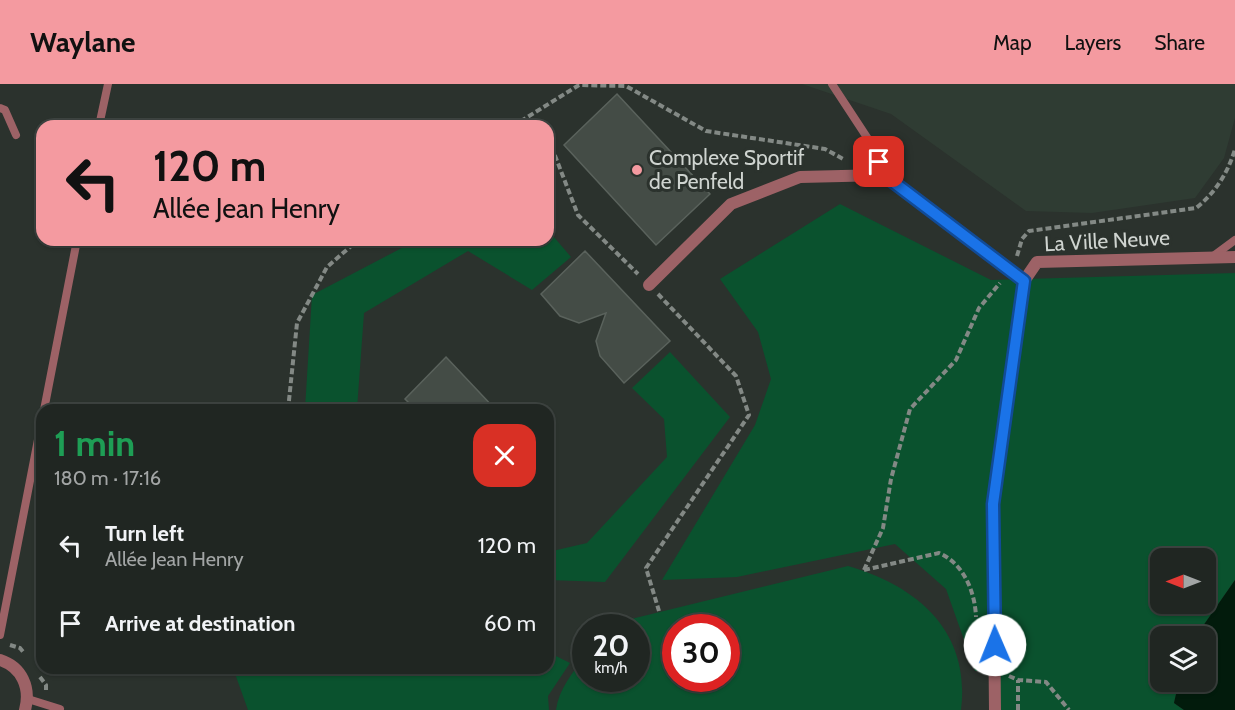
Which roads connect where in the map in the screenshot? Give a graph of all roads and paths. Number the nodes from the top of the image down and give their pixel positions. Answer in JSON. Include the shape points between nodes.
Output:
{"nodes":[{"id":1,"x":108,"y":84,"type":"edge"},
{"id":2,"x":832,"y":84,"type":"edge"},
{"id":3,"x":0,"y":108,"type":"edge"},
{"id":4,"x":100,"y":120,"type":"edge"},
{"id":5,"x":523,"y":120,"type":"edge"},
{"id":6,"x":16,"y":135,"type":"dead end"},
{"id":7,"x":874,"y":148,"type":"joint"},
{"id":8,"x":1235,"y":149,"type":"edge"},
{"id":9,"x":554,"y":153,"type":"edge"},
{"id":10,"x":870,"y":174,"type":"junction"},
{"id":11,"x":884,"y":175,"type":"junction"},
{"id":12,"x":1235,"y":240,"type":"edge"},
{"id":13,"x":76,"y":246,"type":"edge"},
{"id":14,"x":351,"y":246,"type":"edge"},
{"id":15,"x":1212,"y":257,"type":"junction"},
{"id":16,"x":1235,"y":257,"type":"edge"},
{"id":17,"x":1011,"y":270,"type":"junction"},
{"id":18,"x":1024,"y":281,"type":"junction"},
{"id":19,"x":649,"y":285,"type":"junction"},
{"id":20,"x":45,"y":404,"type":"edge"},
{"id":21,"x":289,"y":404,"type":"edge"},
{"id":22,"x":36,"y":450,"type":"edge"},
{"id":23,"x":659,"y":611,"type":"dead end"},
{"id":24,"x":976,"y":619,"type":"dead end"},
{"id":25,"x":0,"y":635,"type":"edge"},
{"id":26,"x":0,"y":660,"type":"edge"},
{"id":27,"x":996,"y":669,"type":"junction"},
{"id":28,"x":1018,"y":680,"type":"junction"},
{"id":29,"x":27,"y":704,"type":"edge"},
{"id":30,"x":60,"y":709,"type":"edge"},
{"id":31,"x":995,"y":710,"type":"edge"},
{"id":32,"x":1018,"y":710,"type":"edge"},
{"id":33,"x":1069,"y":710,"type":"edge"}],
"edges":[{"from":1,"to":4,"type":"lane"},
{"from":2,"to":7,"type":"lane"},
{"from":3,"to":6,"type":"lane","via":[[5,110]]},
{"from":5,"to":10,"type":"path","via":[[579,85],[626,86],[706,131],[825,149]]},
{"from":7,"to":11,"type":"street"},
{"from":8,"to":17,"type":"path","via":[[1210,197],[1196,208],[1029,231],[1022,239]]},
{"from":9,"to":19,"type":"path","via":[[578,216]]},
{"from":10,"to":11,"type":"street"},
{"from":10,"to":19,"type":"street","via":[[800,177],[731,204]]},
{"from":11,"to":17,"type":"street"},
{"from":12,"to":15,"type":"lane"},
{"from":13,"to":20,"type":"lane"},
{"from":14,"to":21,"type":"path","via":[[327,267],[297,322]]},
{"from":15,"to":16,"type":"street","name":"La Ville Neuve"},
{"from":15,"to":18,"type":"street","name":"La Ville Neuve","via":[[1037,262]]},
{"from":17,"to":18,"type":"street"},
{"from":17,"to":24,"type":"path","via":[[979,308],[956,360],[910,408],[883,528],[864,570],[939,554],[951,558],[963,572],[976,607]]},
{"from":18,"to":27,"type":"street","via":[[993,504]]},
{"from":19,"to":23,"type":"path","via":[[736,376],[749,416],[646,568]]},
{"from":22,"to":25,"type":"lane"},
{"from":26,"to":29,"type":"street","via":[[18,671],[26,683]]},
{"from":27,"to":28,"type":"path"},
{"from":27,"to":31,"type":"street"},
{"from":28,"to":32,"type":"path"},
{"from":28,"to":33,"type":"path","via":[[1046,682]]},
{"from":29,"to":30,"type":"lane"}]}
